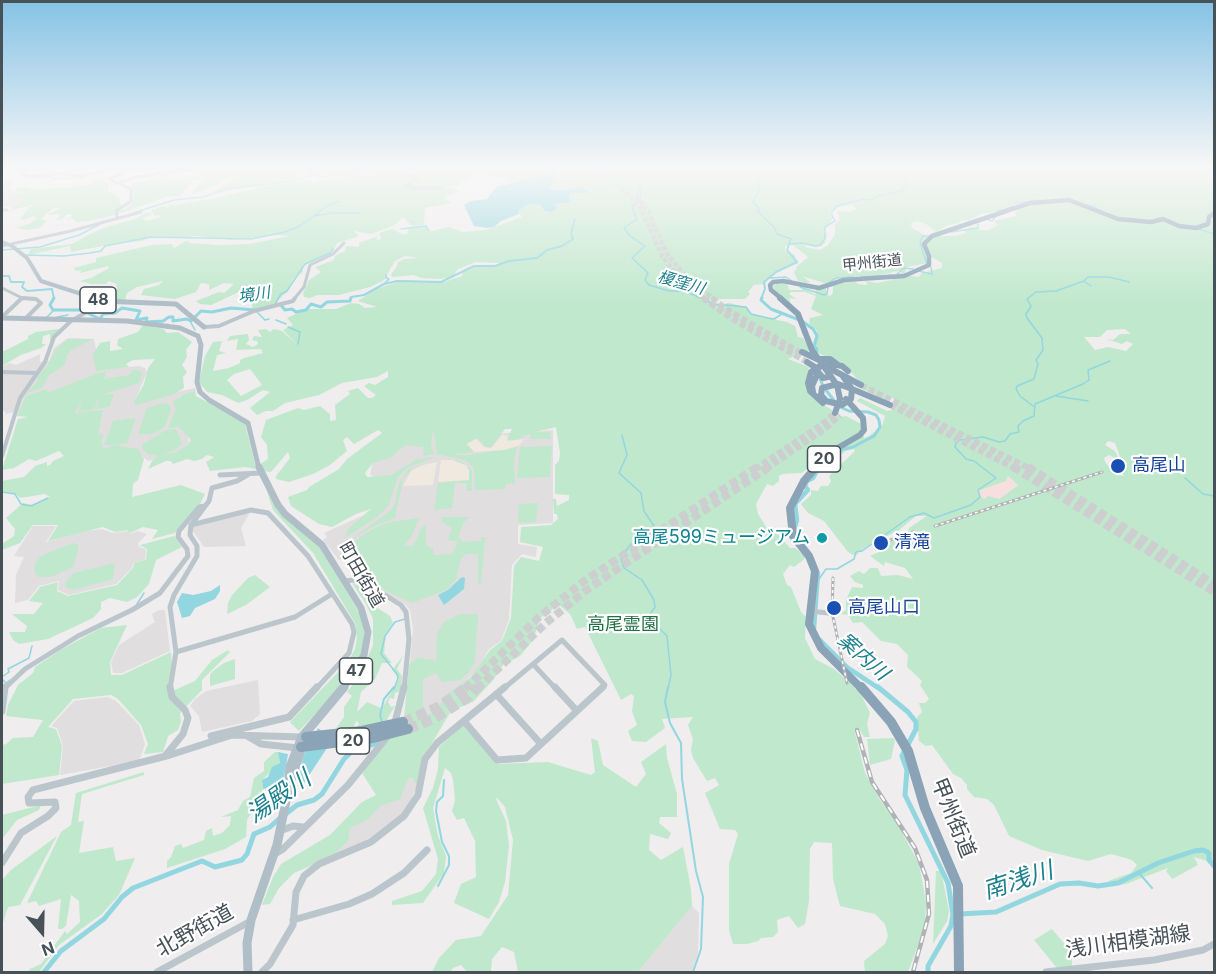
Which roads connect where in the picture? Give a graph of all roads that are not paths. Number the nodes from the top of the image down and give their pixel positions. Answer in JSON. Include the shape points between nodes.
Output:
{"nodes":[{"id":1,"x":127,"y":214,"type":"edge"},
{"id":2,"x":997,"y":214,"type":"edge"},
{"id":3,"x":1109,"y":214,"type":"edge"},
{"id":4,"x":1211,"y":216,"type":"edge"},
{"id":5,"x":117,"y":217,"type":"joint"},
{"id":6,"x":344,"y":243,"type":"dead end"},
{"id":7,"x":2,"y":244,"type":"edge"},
{"id":8,"x":9,"y":245,"type":"junction"},
{"id":9,"x":2,"y":288,"type":"edge"},
{"id":10,"x":22,"y":298,"type":"junction"},
{"id":11,"x":99,"y":300,"type":"junction"},
{"id":12,"x":2,"y":317,"type":"edge"},
{"id":13,"x":26,"y":318,"type":"junction"},
{"id":14,"x":74,"y":320,"type":"junction"},
{"id":15,"x":204,"y":327,"type":"junction"},
{"id":16,"x":192,"y":332,"type":"junction"},
{"id":17,"x":801,"y":353,"type":"tunnel mouth"},
{"id":18,"x":815,"y":356,"type":"junction"},
{"id":19,"x":2,"y":372,"type":"edge"},
{"id":20,"x":38,"y":373,"type":"junction"},
{"id":21,"x":846,"y":374,"type":"junction"},
{"id":22,"x":822,"y":375,"type":"junction"},
{"id":23,"x":838,"y":387,"type":"junction"},
{"id":24,"x":21,"y":398,"type":"junction"},
{"id":25,"x":821,"y":399,"type":"junction"},
{"id":26,"x":848,"y":400,"type":"junction"},
{"id":27,"x":890,"y":405,"type":"tunnel mouth"},
{"id":28,"x":859,"y":412,"type":"junction"},
{"id":29,"x":2,"y":456,"type":"edge"},
{"id":30,"x":2,"y":463,"type":"edge"},
{"id":31,"x":249,"y":474,"type":"junction"},
{"id":32,"x":220,"y":475,"type":"dead end"},
{"id":33,"x":262,"y":475,"type":"junction"},
{"id":34,"x":205,"y":506,"type":"junction"},
{"id":35,"x":191,"y":525,"type":"junction"},
{"id":36,"x":346,"y":581,"type":"junction"},
{"id":37,"x":332,"y":594,"type":"junction"},
{"id":38,"x":815,"y":612,"type":"junction"},
{"id":39,"x":828,"y":613,"type":"dead end"},
{"id":40,"x":176,"y":652,"type":"junction"},
{"id":41,"x":532,"y":664,"type":"junction"},
{"id":42,"x":496,"y":694,"type":"junction"},
{"id":43,"x":2,"y":711,"type":"edge"},
{"id":44,"x":577,"y":711,"type":"junction"},
{"id":45,"x":464,"y":721,"type":"junction"},
{"id":46,"x":402,"y":727,"type":"tunnel mouth"},
{"id":47,"x":241,"y":734,"type":"junction"},
{"id":48,"x":212,"y":736,"type":"dead end"},
{"id":49,"x":304,"y":742,"type":"junction"},
{"id":50,"x":541,"y":744,"type":"junction"},
{"id":51,"x":165,"y":757,"type":"junction"},
{"id":52,"x":303,"y":827,"type":"junction"},
{"id":53,"x":280,"y":831,"type":"junction"},
{"id":54,"x":427,"y":850,"type":"dead end"},
{"id":55,"x":274,"y":854,"type":"junction"},
{"id":56,"x":2,"y":863,"type":"edge"},
{"id":57,"x":251,"y":920,"type":"junction"},
{"id":58,"x":294,"y":920,"type":"junction"},
{"id":59,"x":1215,"y":944,"type":"edge"},
{"id":60,"x":157,"y":972,"type":"edge"},
{"id":61,"x":248,"y":972,"type":"edge"},
{"id":62,"x":262,"y":972,"type":"edge"},
{"id":63,"x":959,"y":972,"type":"edge"},
{"id":64,"x":1046,"y":972,"type":"edge"}],
"edges":[{"from":1,"to":5,"type":"street"},
{"from":2,"to":18,"type":"highway","name":"甲州街道","via":[[931,236],[924,244],[928,265],[900,277],[844,280],[815,288],[775,281],[771,284],[770,289],[796,311]]},
{"from":3,"to":4,"type":"highway","name":"甲州街道","via":[[1122,220],[1159,219],[1197,228],[1208,224]]},
{"from":5,"to":8,"type":"street"},
{"from":6,"to":15,"type":"street","via":[[333,254],[310,265],[303,290],[293,301],[251,312],[222,326]]},
{"from":7,"to":8,"type":"main road","number":"48"},
{"from":8,"to":11,"type":"main road","number":"48","via":[[28,260],[40,281]]},
{"from":9,"to":10,"type":"street"},
{"from":10,"to":12,"type":"street"},
{"from":10,"to":13,"type":"street","via":[[41,303]]},
{"from":11,"to":14,"type":"street"},
{"from":11,"to":15,"type":"main road","number":"48","via":[[173,303],[182,306]]},
{"from":12,"to":13,"type":"main road"},
{"from":13,"to":14,"type":"main road"},
{"from":14,"to":16,"type":"main road","via":[[127,321]]},
{"from":14,"to":20,"type":"street","via":[[56,337],[48,360]]},
{"from":15,"to":16,"type":"main road"},
{"from":16,"to":33,"type":"main road","name":"町田街道","number":"47","via":[[201,345],[198,390],[206,399],[248,423]]},
{"from":17,"to":18,"type":"highway"},
{"from":18,"to":21,"type":"highway"},
{"from":18,"to":21,"type":"highway"},
{"from":18,"to":21,"type":"highway"},
{"from":18,"to":22,"type":"highway","name":"甲州街道"},
{"from":18,"to":22,"type":"highway","via":[[809,352],[811,362]]},
{"from":18,"to":23,"type":"highway","name":"甲州街道"},
{"from":18,"to":25,"type":"highway","via":[[812,388]]},
{"from":18,"to":26,"type":"highway"},
{"from":18,"to":26,"type":"highway"},
{"from":19,"to":20,"type":"street"},
{"from":20,"to":24,"type":"street"},
{"from":21,"to":25,"type":"highway","via":[[820,385]]},
{"from":21,"to":25,"type":"highway","via":[[842,366],[831,364],[811,372],[809,387]]},
{"from":21,"to":26,"type":"highway"},
{"from":21,"to":26,"type":"highway","via":[[852,389]]},
{"from":22,"to":23,"type":"highway","name":"甲州街道"},
{"from":23,"to":26,"type":"highway"},
{"from":23,"to":28,"type":"highway","name":"甲州街道"},
{"from":24,"to":29,"type":"street"},
{"from":24,"to":30,"type":"street"},
{"from":25,"to":26,"type":"highway","via":[[842,405]]},
{"from":25,"to":26,"type":"highway","via":[[821,390],[838,384]]},
{"from":26,"to":27,"type":"highway"},
{"from":26,"to":28,"type":"highway"},
{"from":28,"to":38,"type":"highway","name":"甲州街道","number":"20","via":[[865,425],[862,433],[817,466],[790,504],[793,536],[814,571]]},
{"from":31,"to":32,"type":"street"},
{"from":31,"to":33,"type":"street"},
{"from":31,"to":34,"type":"street","via":[[213,488]]},
{"from":33,"to":36,"type":"main road","name":"町田街道","number":"47","via":[[282,511],[316,537]]},
{"from":34,"to":35,"type":"street"},
{"from":34,"to":43,"type":"street","via":[[199,507],[179,531],[188,556],[160,593],[23,670],[3,690]]},
{"from":35,"to":37,"type":"street","via":[[252,510],[267,512],[307,554]]},
{"from":35,"to":40,"type":"street","via":[[197,556],[170,604]]},
{"from":36,"to":49,"type":"main road","name":"町田街道","number":"47","via":[[367,623],[365,651],[351,680]]},
{"from":36,"to":52,"type":"street","via":[[383,594],[401,605],[408,616],[403,695],[391,730],[352,780]]},
{"from":37,"to":40,"type":"street","via":[[297,617]]},
{"from":37,"to":48,"type":"street","via":[[353,627],[353,644],[346,657],[284,720]]},
{"from":38,"to":39,"type":"street"},
{"from":38,"to":63,"type":"highway","name":"甲州街道","number":"20","via":[[810,629],[816,642],[874,700],[906,748],[928,818],[957,881]]},
{"from":40,"to":51,"type":"street","via":[[170,691],[188,717],[183,734]]},
{"from":41,"to":42,"type":"street"},
{"from":41,"to":44,"type":"street"},
{"from":41,"to":44,"type":"street","via":[[562,640],[598,675],[605,686]]},
{"from":42,"to":45,"type":"street"},
{"from":42,"to":50,"type":"street"},
{"from":44,"to":50,"type":"street"},
{"from":45,"to":50,"type":"street","via":[[498,761],[525,758]]},
{"from":45,"to":58,"type":"street","via":[[430,752],[417,797],[402,818],[367,844],[319,864],[306,874],[296,892]]},
{"from":46,"to":49,"type":"highway","number":"20","via":[[373,738]]},
{"from":47,"to":49,"type":"street"},
{"from":47,"to":49,"type":"street","via":[[261,744]]},
{"from":47,"to":51,"type":"street"},
{"from":49,"to":53,"type":"main road","name":"町田街道","number":"47","via":[[290,767]]},
{"from":51,"to":56,"type":"street","via":[[33,790],[29,803],[55,802],[56,808],[21,833]]},
{"from":52,"to":53,"type":"street"},
{"from":52,"to":55,"type":"street"},
{"from":53,"to":55,"type":"main road","name":"町田街道","number":"47"},
{"from":54,"to":58,"type":"street","via":[[407,870],[372,894]]},
{"from":55,"to":57,"type":"main road","name":"町田街道","number":"47"},
{"from":57,"to":60,"type":"street","name":"北野街道"},
{"from":57,"to":61,"type":"main road","name":"町田街道","number":"47"},
{"from":58,"to":62,"type":"street","via":[[272,962]]},
{"from":59,"to":64,"type":"street","name":"浅川相模湖線","via":[[1154,960]]}]}
